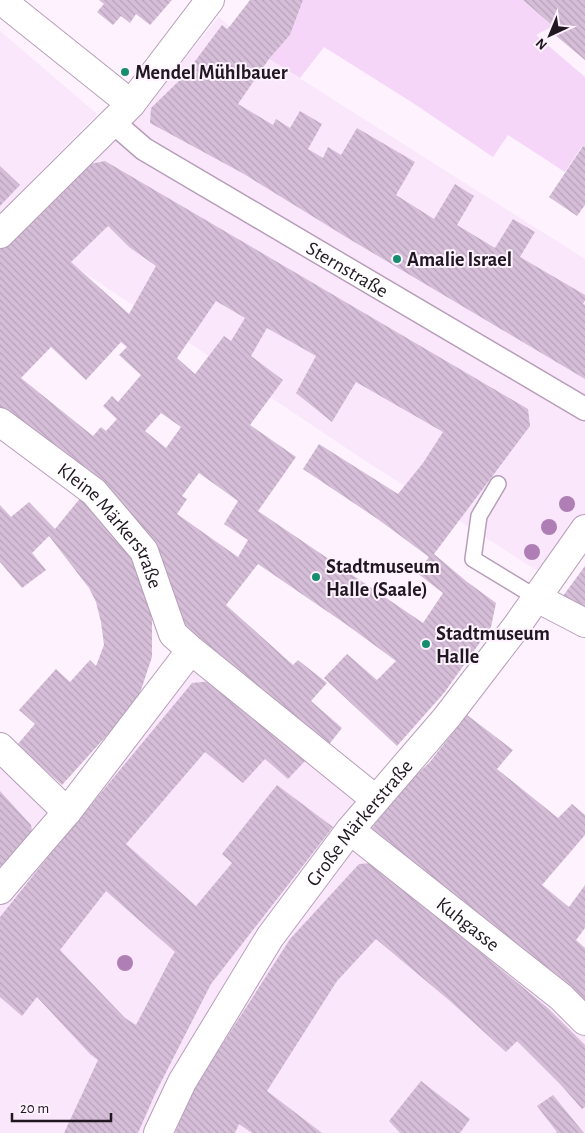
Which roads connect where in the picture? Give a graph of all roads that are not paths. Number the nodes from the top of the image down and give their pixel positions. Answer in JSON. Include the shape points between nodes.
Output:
{"nodes":[{"id":1,"x":1,"y":0,"type":"edge"},
{"id":2,"x":210,"y":0,"type":"edge"},
{"id":3,"x":123,"y":113,"type":"junction"},
{"id":4,"x":0,"y":234,"type":"edge"},
{"id":5,"x":585,"y":409,"type":"edge"},
{"id":6,"x":0,"y":422,"type":"edge"},
{"id":7,"x":498,"y":484,"type":"dead end"},
{"id":8,"x":585,"y":529,"type":"edge"},
{"id":9,"x":537,"y":598,"type":"junction"},
{"id":10,"x":585,"y":623,"type":"edge"},
{"id":11,"x":191,"y":650,"type":"junction"},
{"id":12,"x":0,"y":746,"type":"edge"},
{"id":13,"x":375,"y":799,"type":"junction"},
{"id":14,"x":68,"y":812,"type":"junction"},
{"id":15,"x":350,"y":830,"type":"junction"},
{"id":16,"x":0,"y":890,"type":"edge"},
{"id":17,"x":585,"y":1021,"type":"edge"},
{"id":18,"x":158,"y":1133,"type":"edge"}],
"edges":[{"from":1,"to":3,"type":"street"},
{"from":2,"to":3,"type":"street"},
{"from":3,"to":4,"type":"street"},
{"from":3,"to":5,"type":"street","name":"Sternstraße","via":[[144,149]]},
{"from":6,"to":11,"type":"street","name":"Kleine Märkerstraße","via":[[94,492],[144,551],[172,634]]},
{"from":7,"to":9,"type":"lane","via":[[479,516],[472,559]]},
{"from":8,"to":9,"type":"street","name":"Große Märkerstraße"},
{"from":9,"to":10,"type":"street"},
{"from":9,"to":13,"type":"street","name":"Große Märkerstraße","via":[[447,717]]},
{"from":11,"to":13,"type":"street","name":"Kleine Märkerstraße"},
{"from":11,"to":14,"type":"street"},
{"from":12,"to":14,"type":"street"},
{"from":13,"to":15,"type":"street","name":"Große Märkerstraße"},
{"from":14,"to":16,"type":"street"},
{"from":15,"to":17,"type":"street","name":"Kuhgasse","via":[[561,997]]},
{"from":15,"to":18,"type":"street","name":"Große Märkerstraße","via":[[270,937],[182,1082]]}]}
